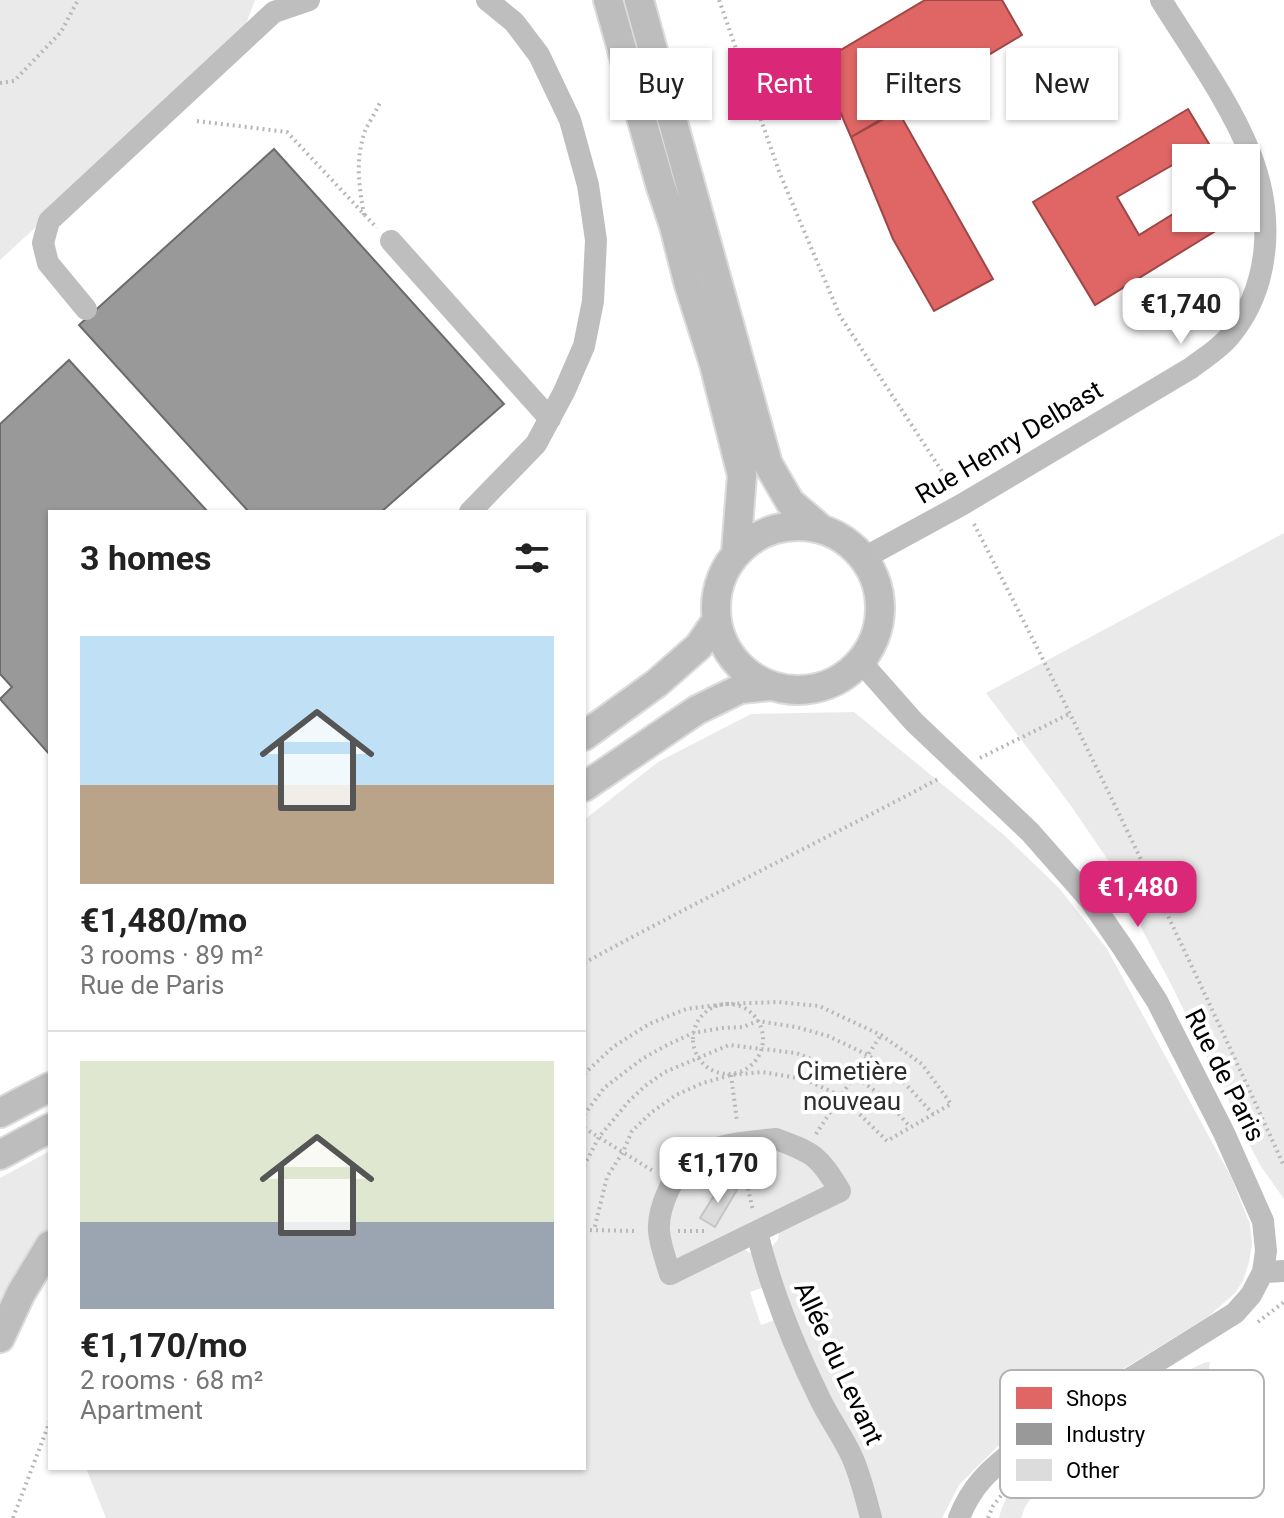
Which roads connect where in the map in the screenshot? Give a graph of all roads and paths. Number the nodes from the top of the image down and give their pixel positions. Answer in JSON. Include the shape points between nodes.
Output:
{"nodes":[{"id":1,"x":78,"y":0,"type":"edge"},
{"id":2,"x":309,"y":0,"type":"edge"},
{"id":3,"x":487,"y":0,"type":"edge"},
{"id":4,"x":608,"y":0,"type":"edge"},
{"id":5,"x":639,"y":0,"type":"edge"},
{"id":6,"x":719,"y":0,"type":"edge"},
{"id":7,"x":1161,"y":0,"type":"edge"},
{"id":8,"x":272,"y":6,"type":"edge"},
{"id":9,"x":0,"y":83,"type":"edge"},
{"id":10,"x":380,"y":102,"type":"dead end"},
{"id":11,"x":197,"y":121,"type":"dead end"},
{"id":12,"x":364,"y":216,"type":"junction"},
{"id":13,"x":391,"y":241,"type":"joint"},
{"id":14,"x":86,"y":309,"type":"dead end"},
{"id":15,"x":550,"y":419,"type":"junction"},
{"id":16,"x":963,"y":504,"type":"junction"},
{"id":17,"x":472,"y":510,"type":"edge"},
{"id":18,"x":819,"y":527,"type":"junction"},
{"id":19,"x":736,"y":552,"type":"junction"},
{"id":20,"x":864,"y":558,"type":"junction"},
{"id":21,"x":716,"y":621,"type":"junction"},
{"id":22,"x":861,"y":662,"type":"junction"},
{"id":23,"x":770,"y":686,"type":"junction"},
{"id":24,"x":1069,"y":714,"type":"junction"},
{"id":25,"x":586,"y":735,"type":"edge"},
{"id":26,"x":961,"y":768,"type":"junction"},
{"id":27,"x":586,"y":786,"type":"edge"},
{"id":28,"x":586,"y":962,"type":"edge"},
{"id":29,"x":725,"y":1004,"type":"junction"},
{"id":30,"x":758,"y":1021,"type":"junction"},
{"id":31,"x":693,"y":1033,"type":"junction"},
{"id":32,"x":881,"y":1035,"type":"junction"},
{"id":33,"x":762,"y":1049,"type":"junction"},
{"id":34,"x":868,"y":1055,"type":"junction"},
{"id":35,"x":698,"y":1058,"type":"junction"},
{"id":36,"x":586,"y":1072,"type":"edge"},
{"id":37,"x":731,"y":1075,"type":"junction"},
{"id":38,"x":855,"y":1076,"type":"junction"},
{"id":39,"x":48,"y":1088,"type":"edge"},
{"id":40,"x":841,"y":1096,"type":"junction"},
{"id":41,"x":586,"y":1112,"type":"edge"},
{"id":42,"x":0,"y":1113,"type":"edge"},
{"id":43,"x":933,"y":1114,"type":"junction"},
{"id":44,"x":910,"y":1127,"type":"junction"},
{"id":45,"x":48,"y":1129,"type":"edge"},
{"id":46,"x":586,"y":1129,"type":"edge"},
{"id":47,"x":599,"y":1137,"type":"junction"},
{"id":48,"x":806,"y":1150,"type":"junction"},
{"id":49,"x":623,"y":1152,"type":"junction"},
{"id":50,"x":0,"y":1155,"type":"edge"},
{"id":51,"x":586,"y":1162,"type":"edge"},
{"id":52,"x":1284,"y":1166,"type":"edge"},
{"id":53,"x":673,"y":1182,"type":"junction"},
{"id":54,"x":594,"y":1230,"type":"dead end"},
{"id":55,"x":757,"y":1232,"type":"junction"},
{"id":56,"x":48,"y":1248,"type":"edge"},
{"id":57,"x":1273,"y":1271,"type":"edge"},
{"id":58,"x":0,"y":1338,"type":"edge"},
{"id":59,"x":1144,"y":1370,"type":"edge"},
{"id":60,"x":48,"y":1426,"type":"edge"},
{"id":61,"x":1000,"y":1461,"type":"edge"},
{"id":62,"x":13,"y":1518,"type":"edge"},
{"id":63,"x":871,"y":1518,"type":"edge"},
{"id":64,"x":959,"y":1518,"type":"edge"}],
"edges":[{"from":1,"to":9,"type":"path","via":[[61,32],[14,81]]},
{"from":2,"to":8,"type":"street"},
{"from":3,"to":15,"type":"street","via":[[514,22],[539,55],[570,120],[588,185],[596,240],[593,301],[584,346]]},
{"from":4,"to":19,"type":"main road","via":[[742,475]]},
{"from":5,"to":18,"type":"main road","via":[[768,464],[790,502]]},
{"from":6,"to":16,"type":"path","via":[[780,174],[840,316]]},
{"from":7,"to":16,"type":"street","name":"Rue Henry Delbast","via":[[1250,153],[1265,225],[1263,268],[1255,294],[1242,319],[1211,354]]},
{"from":8,"to":14,"type":"street","via":[[49,221],[43,243],[48,263]]},
{"from":10,"to":12,"type":"path","via":[[359,158]]},
{"from":11,"to":12,"type":"path","via":[[287,132]]},
{"from":12,"to":13,"type":"path"},
{"from":13,"to":15,"type":"street"},
{"from":15,"to":17,"type":"street","via":[[536,444]]},
{"from":16,"to":20,"type":"street","name":"Rue Henry Delbast"},
{"from":16,"to":24,"type":"path"},
{"from":18,"to":19,"type":"main road","via":[[774,528]]},
{"from":18,"to":20,"type":"main road","via":[[844,539]]},
{"from":19,"to":21,"type":"main road","via":[[718,584]]},
{"from":20,"to":22,"type":"main road","via":[[881,610],[875,638]]},
{"from":21,"to":23,"type":"main road","via":[[734,661]]},
{"from":21,"to":25,"type":"main road","via":[[699,646],[657,683]]},
{"from":22,"to":23,"type":"main road","via":[[826,686],[798,691]]},
{"from":22,"to":26,"type":"street","name":"Rue de Paris"},
{"from":23,"to":27,"type":"main road","via":[[740,689],[697,710]]},
{"from":24,"to":26,"type":"path"},
{"from":24,"to":52,"type":"path"},
{"from":26,"to":28,"type":"path"},
{"from":26,"to":57,"type":"street","name":"Rue de Paris","via":[[1030,832],[1090,900],[1157,1001],[1254,1198]]},
{"from":29,"to":30,"type":"path","via":[[744,1008]]},
{"from":29,"to":31,"type":"path","via":[[704,1013]]},
{"from":29,"to":32,"type":"path","via":[[819,1006]]},
{"from":29,"to":36,"type":"path","via":[[686,1009],[649,1024]]},
{"from":30,"to":31,"type":"path"},
{"from":30,"to":33,"type":"path"},
{"from":30,"to":34,"type":"path","via":[[828,1036]]},
{"from":31,"to":35,"type":"path"},
{"from":31,"to":41,"type":"path","via":[[642,1059],[604,1088]]},
{"from":32,"to":34,"type":"path"},
{"from":32,"to":43,"type":"path","via":[[922,1064],[951,1104]]},
{"from":33,"to":35,"type":"path","via":[[729,1045]]},
{"from":33,"to":37,"type":"path","via":[[751,1067]]},
{"from":33,"to":38,"type":"path","via":[[796,1053]]},
{"from":34,"to":38,"type":"path"},
{"from":34,"to":43,"type":"path","via":[[901,1079]]},
{"from":35,"to":37,"type":"path","via":[[712,1071]]},
{"from":35,"to":47,"type":"path","via":[[645,1086]]},
{"from":37,"to":40,"type":"path","via":[[762,1072],[804,1079]]},
{"from":37,"to":49,"type":"path","via":[[676,1095],[652,1112],[632,1131]]},
{"from":38,"to":40,"type":"path"},
{"from":38,"to":44,"type":"path","via":[[887,1100]]},
{"from":39,"to":42,"type":"main road"},
{"from":40,"to":44,"type":"path","via":[[887,1141]]},
{"from":40,"to":48,"type":"path"},
{"from":43,"to":44,"type":"path"},
{"from":45,"to":50,"type":"main road"},
{"from":46,"to":47,"type":"path"},
{"from":47,"to":49,"type":"path"},
{"from":47,"to":51,"type":"path"},
{"from":48,"to":53,"type":"street","via":[[776,1139],[722,1145],[694,1157]]},
{"from":48,"to":55,"type":"street","via":[[825,1165],[840,1191]]},
{"from":49,"to":53,"type":"path"},
{"from":49,"to":54,"type":"path","via":[[607,1177]]},
{"from":53,"to":55,"type":"street","via":[[662,1205],[659,1231],[670,1274]]},
{"from":55,"to":63,"type":"street","name":"Allée du Levant","via":[[794,1341],[852,1457]]},
{"from":56,"to":58,"type":"main road"},
{"from":57,"to":59,"type":"street","name":"Rue de Paris","via":[[1235,1313]]},
{"from":60,"to":62,"type":"path"},
{"from":61,"to":64,"type":"street","name":"Rue de Paris","via":[[966,1500]]}]}
